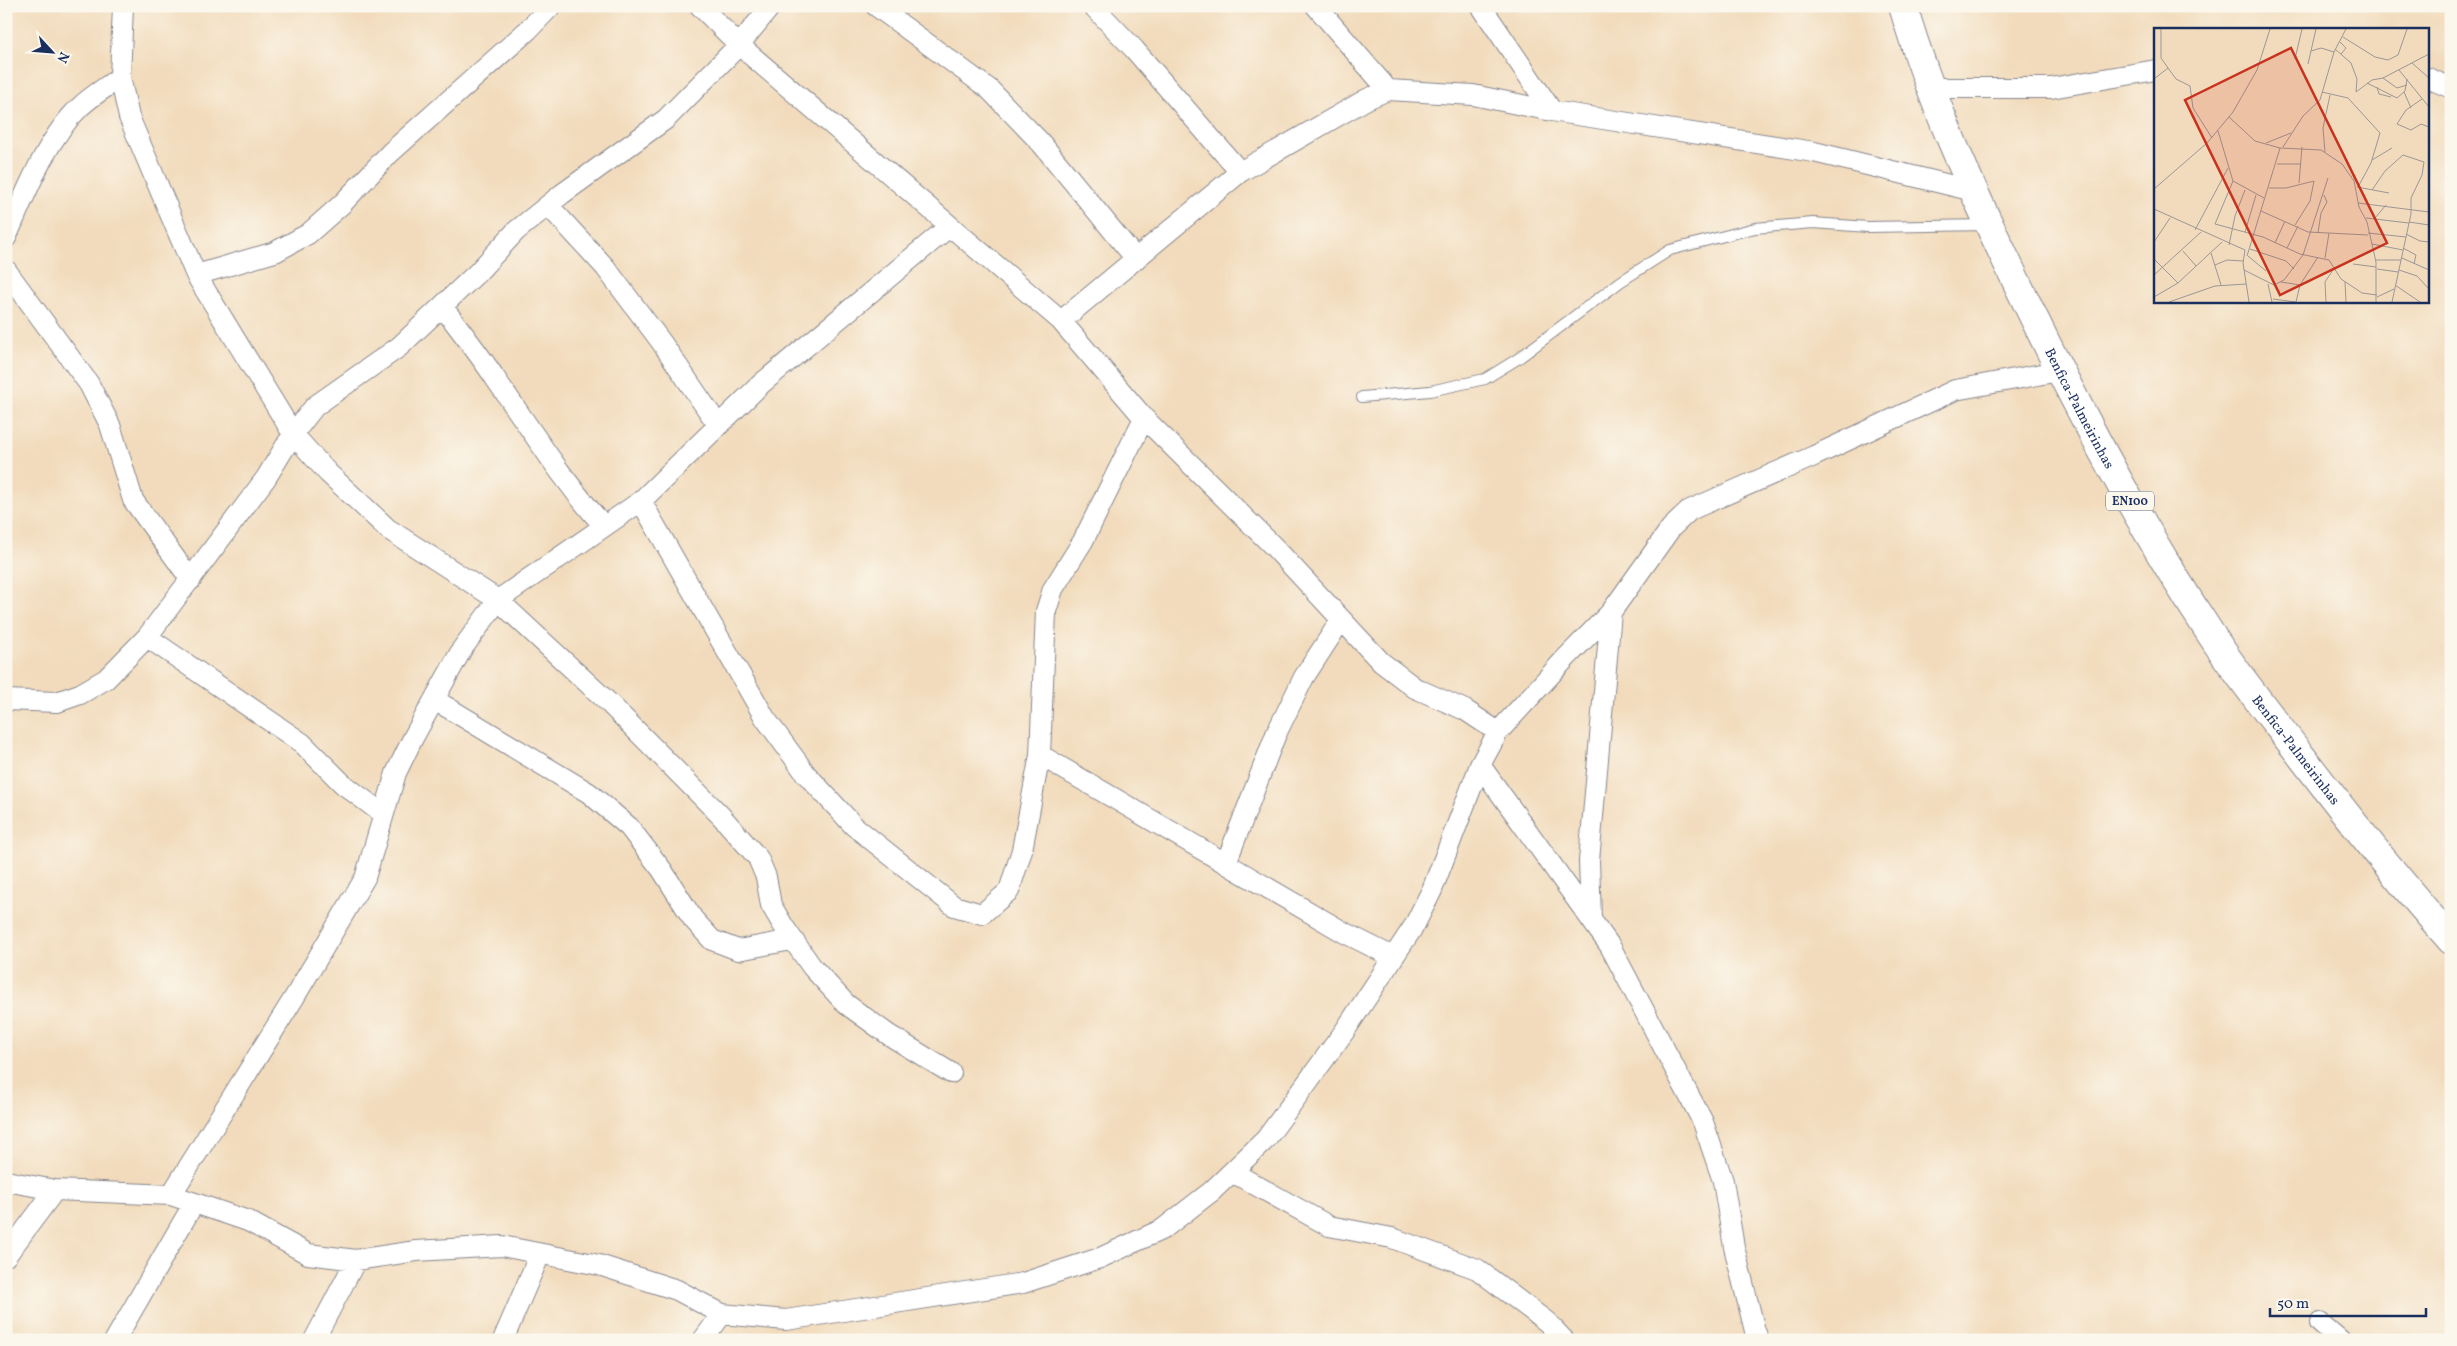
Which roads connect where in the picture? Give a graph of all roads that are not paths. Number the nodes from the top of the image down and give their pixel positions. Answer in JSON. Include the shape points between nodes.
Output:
{"nodes":[{"id":1,"x":123,"y":6,"type":"edge"},
{"id":2,"x":551,"y":6,"type":"edge"},
{"id":3,"x":700,"y":6,"type":"edge"},
{"id":4,"x":771,"y":6,"type":"edge"},
{"id":5,"x":876,"y":6,"type":"edge"},
{"id":6,"x":1093,"y":6,"type":"edge"},
{"id":7,"x":1316,"y":6,"type":"edge"},
{"id":8,"x":1481,"y":6,"type":"edge"},
{"id":9,"x":1903,"y":6,"type":"edge"},
{"id":10,"x":739,"y":45,"type":"junction"},
{"id":11,"x":2154,"y":70,"type":"edge"},
{"id":12,"x":120,"y":78,"type":"junction"},
{"id":13,"x":2430,"y":79,"type":"edge"},
{"id":14,"x":1931,"y":88,"type":"junction"},
{"id":15,"x":2451,"y":88,"type":"edge"},
{"id":16,"x":1388,"y":90,"type":"junction"},
{"id":17,"x":1552,"y":110,"type":"junction"},
{"id":18,"x":1240,"y":172,"type":"junction"},
{"id":19,"x":1974,"y":191,"type":"junction"},
{"id":20,"x":548,"y":205,"type":"junction"},
{"id":21,"x":1989,"y":225,"type":"junction"},
{"id":22,"x":950,"y":226,"type":"junction"},
{"id":23,"x":6,"y":238,"type":"edge"},
{"id":24,"x":1136,"y":259,"type":"junction"},
{"id":25,"x":6,"y":270,"type":"edge"},
{"id":26,"x":196,"y":275,"type":"junction"},
{"id":27,"x":442,"y":306,"type":"junction"},
{"id":28,"x":1061,"y":321,"type":"junction"},
{"id":29,"x":2060,"y":371,"type":"junction"},
{"id":30,"x":1362,"y":397,"type":"dead end"},
{"id":31,"x":1144,"y":418,"type":"junction"},
{"id":32,"x":718,"y":425,"type":"junction"},
{"id":33,"x":293,"y":434,"type":"junction"},
{"id":34,"x":641,"y":501,"type":"junction"},
{"id":35,"x":604,"y":526,"type":"junction"},
{"id":36,"x":191,"y":580,"type":"junction"},
{"id":37,"x":498,"y":600,"type":"junction"},
{"id":38,"x":1612,"y":612,"type":"junction"},
{"id":39,"x":1341,"y":620,"type":"junction"},
{"id":40,"x":147,"y":637,"type":"junction"},
{"id":41,"x":7,"y":699,"type":"edge"},
{"id":42,"x":435,"y":700,"type":"junction"},
{"id":43,"x":1498,"y":732,"type":"junction"},
{"id":44,"x":1040,"y":755,"type":"junction"},
{"id":45,"x":1480,"y":765,"type":"junction"},
{"id":46,"x":383,"y":814,"type":"junction"},
{"id":47,"x":1226,"y":863,"type":"junction"},
{"id":48,"x":1591,"y":918,"type":"junction"},
{"id":49,"x":792,"y":940,"type":"junction"},
{"id":50,"x":2451,"y":940,"type":"edge"},
{"id":51,"x":1393,"y":957,"type":"junction"},
{"id":52,"x":951,"y":1072,"type":"dead end"},
{"id":53,"x":1232,"y":1172,"type":"junction"},
{"id":54,"x":6,"y":1181,"type":"edge"},
{"id":55,"x":55,"y":1190,"type":"junction"},
{"id":56,"x":171,"y":1195,"type":"junction"},
{"id":57,"x":194,"y":1203,"type":"junction"},
{"id":58,"x":540,"y":1254,"type":"junction"},
{"id":59,"x":6,"y":1256,"type":"edge"},
{"id":60,"x":356,"y":1260,"type":"junction"},
{"id":61,"x":722,"y":1314,"type":"junction"},
{"id":62,"x":2320,"y":1323,"type":"dead end"},
{"id":63,"x":710,"y":1337,"type":"edge"},
{"id":64,"x":115,"y":1340,"type":"edge"},
{"id":65,"x":314,"y":1340,"type":"edge"},
{"id":66,"x":503,"y":1340,"type":"edge"},
{"id":67,"x":1564,"y":1340,"type":"edge"},
{"id":68,"x":1760,"y":1340,"type":"edge"},
{"id":69,"x":2340,"y":1340,"type":"edge"}],
"edges":[{"from":1,"to":12,"type":"street"},
{"from":2,"to":26,"type":"street","via":[[308,234],[275,252]]},
{"from":3,"to":10,"type":"street"},
{"from":4,"to":10,"type":"street"},
{"from":5,"to":24,"type":"street","via":[[988,89],[1041,143]]},
{"from":6,"to":18,"type":"street"},
{"from":7,"to":16,"type":"street"},
{"from":8,"to":17,"type":"street"},
{"from":9,"to":14,"type":"main road","name":"Benfica-Palmeirinhas","number":"EN100"},
{"from":10,"to":20,"type":"street","via":[[666,119]]},
{"from":10,"to":22,"type":"street"},
{"from":11,"to":14,"type":"street","via":[[2051,88]]},
{"from":12,"to":23,"type":"street","via":[[80,107],[54,140]]},
{"from":12,"to":26,"type":"street","via":[[129,117]]},
{"from":13,"to":15,"type":"street"},
{"from":14,"to":19,"type":"main road","name":"Benfica-Palmeirinhas","number":"EN100"},
{"from":16,"to":17,"type":"street","via":[[1473,95]]},
{"from":16,"to":18,"type":"street"},
{"from":17,"to":19,"type":"street","via":[[1814,152]]},
{"from":18,"to":24,"type":"street"},
{"from":19,"to":21,"type":"main road","name":"Benfica-Palmeirinhas","number":"EN100"},
{"from":20,"to":27,"type":"street","via":[[516,232]]},
{"from":20,"to":32,"type":"street","via":[[605,267]]},
{"from":21,"to":29,"type":"main road","name":"Benfica-Palmeirinhas","number":"EN100"},
{"from":21,"to":30,"type":"lane","via":[[1868,227],[1813,223],[1755,228],[1670,250],[1485,379],[1430,391]]},
{"from":22,"to":28,"type":"street"},
{"from":22,"to":32,"type":"street","via":[[761,384]]},
{"from":24,"to":28,"type":"street"},
{"from":25,"to":36,"type":"street","via":[[89,384],[110,425],[133,500]]},
{"from":26,"to":33,"type":"street"},
{"from":27,"to":33,"type":"street","via":[[399,347],[316,406]]},
{"from":27,"to":35,"type":"street","via":[[574,493]]},
{"from":28,"to":31,"type":"street"},
{"from":29,"to":38,"type":"street","via":[[1955,390],[1690,510],[1671,528]]},
{"from":29,"to":50,"type":"main road","name":"Benfica-Palmeirinhas","number":"EN100","via":[[2130,502],[2214,640],[2354,826]]},
{"from":31,"to":39,"type":"street"},
{"from":31,"to":44,"type":"street","via":[[1048,604]]},
{"from":32,"to":34,"type":"street"},
{"from":33,"to":36,"type":"street","via":[[266,478]]},
{"from":33,"to":37,"type":"street","via":[[328,473],[388,529]]},
{"from":34,"to":35,"type":"street"},
{"from":34,"to":44,"type":"street","via":[[764,718],[806,774],[854,826],[954,906],[982,914],[1009,891],[1022,850]]},
{"from":35,"to":37,"type":"street"},
{"from":36,"to":40,"type":"street"},
{"from":37,"to":42,"type":"street","via":[[462,649]]},
{"from":37,"to":49,"type":"street","via":[[621,715],[758,858],[766,877],[771,905]]},
{"from":38,"to":43,"type":"street"},
{"from":38,"to":48,"type":"street","via":[[1589,861]]},
{"from":39,"to":43,"type":"street","via":[[1381,662],[1415,688],[1465,710]]},
{"from":39,"to":47,"type":"street","via":[[1304,677],[1276,734]]},
{"from":40,"to":41,"type":"street","via":[[106,679],[80,694],[57,702]]},
{"from":40,"to":46,"type":"street","via":[[302,743],[343,784]]},
{"from":42,"to":46,"type":"street","via":[[396,773]]},
{"from":42,"to":49,"type":"street","via":[[589,792],[629,827],[662,870],[693,920],[712,940],[738,950]]},
{"from":43,"to":45,"type":"street"},
{"from":44,"to":47,"type":"street"},
{"from":45,"to":48,"type":"street"},
{"from":45,"to":51,"type":"street","via":[[1432,890],[1414,926]]},
{"from":46,"to":56,"type":"street","via":[[365,878]]},
{"from":47,"to":51,"type":"street","via":[[1345,933]]},
{"from":48,"to":68,"type":"street","via":[[1610,946],[1703,1122],[1723,1181],[1734,1247]]},
{"from":49,"to":52,"type":"street","via":[[846,1004]]},
{"from":51,"to":53,"type":"street","via":[[1344,1032],[1266,1138]]},
{"from":53,"to":61,"type":"street","via":[[1163,1229],[1100,1258],[1023,1283],[786,1320]]},
{"from":53,"to":67,"type":"street","via":[[1328,1226],[1392,1238],[1477,1269],[1547,1322]]},
{"from":54,"to":55,"type":"street"},
{"from":55,"to":56,"type":"street"},
{"from":55,"to":59,"type":"street"},
{"from":56,"to":57,"type":"street"},
{"from":57,"to":60,"type":"street","via":[[248,1220],[308,1254]]},
{"from":57,"to":64,"type":"street"},
{"from":58,"to":60,"type":"street","via":[[502,1246],[416,1251]]},
{"from":58,"to":61,"type":"street","via":[[599,1265],[677,1290]]},
{"from":58,"to":66,"type":"street"},
{"from":60,"to":65,"type":"street"},
{"from":61,"to":63,"type":"street"},
{"from":62,"to":69,"type":"street"}]}
